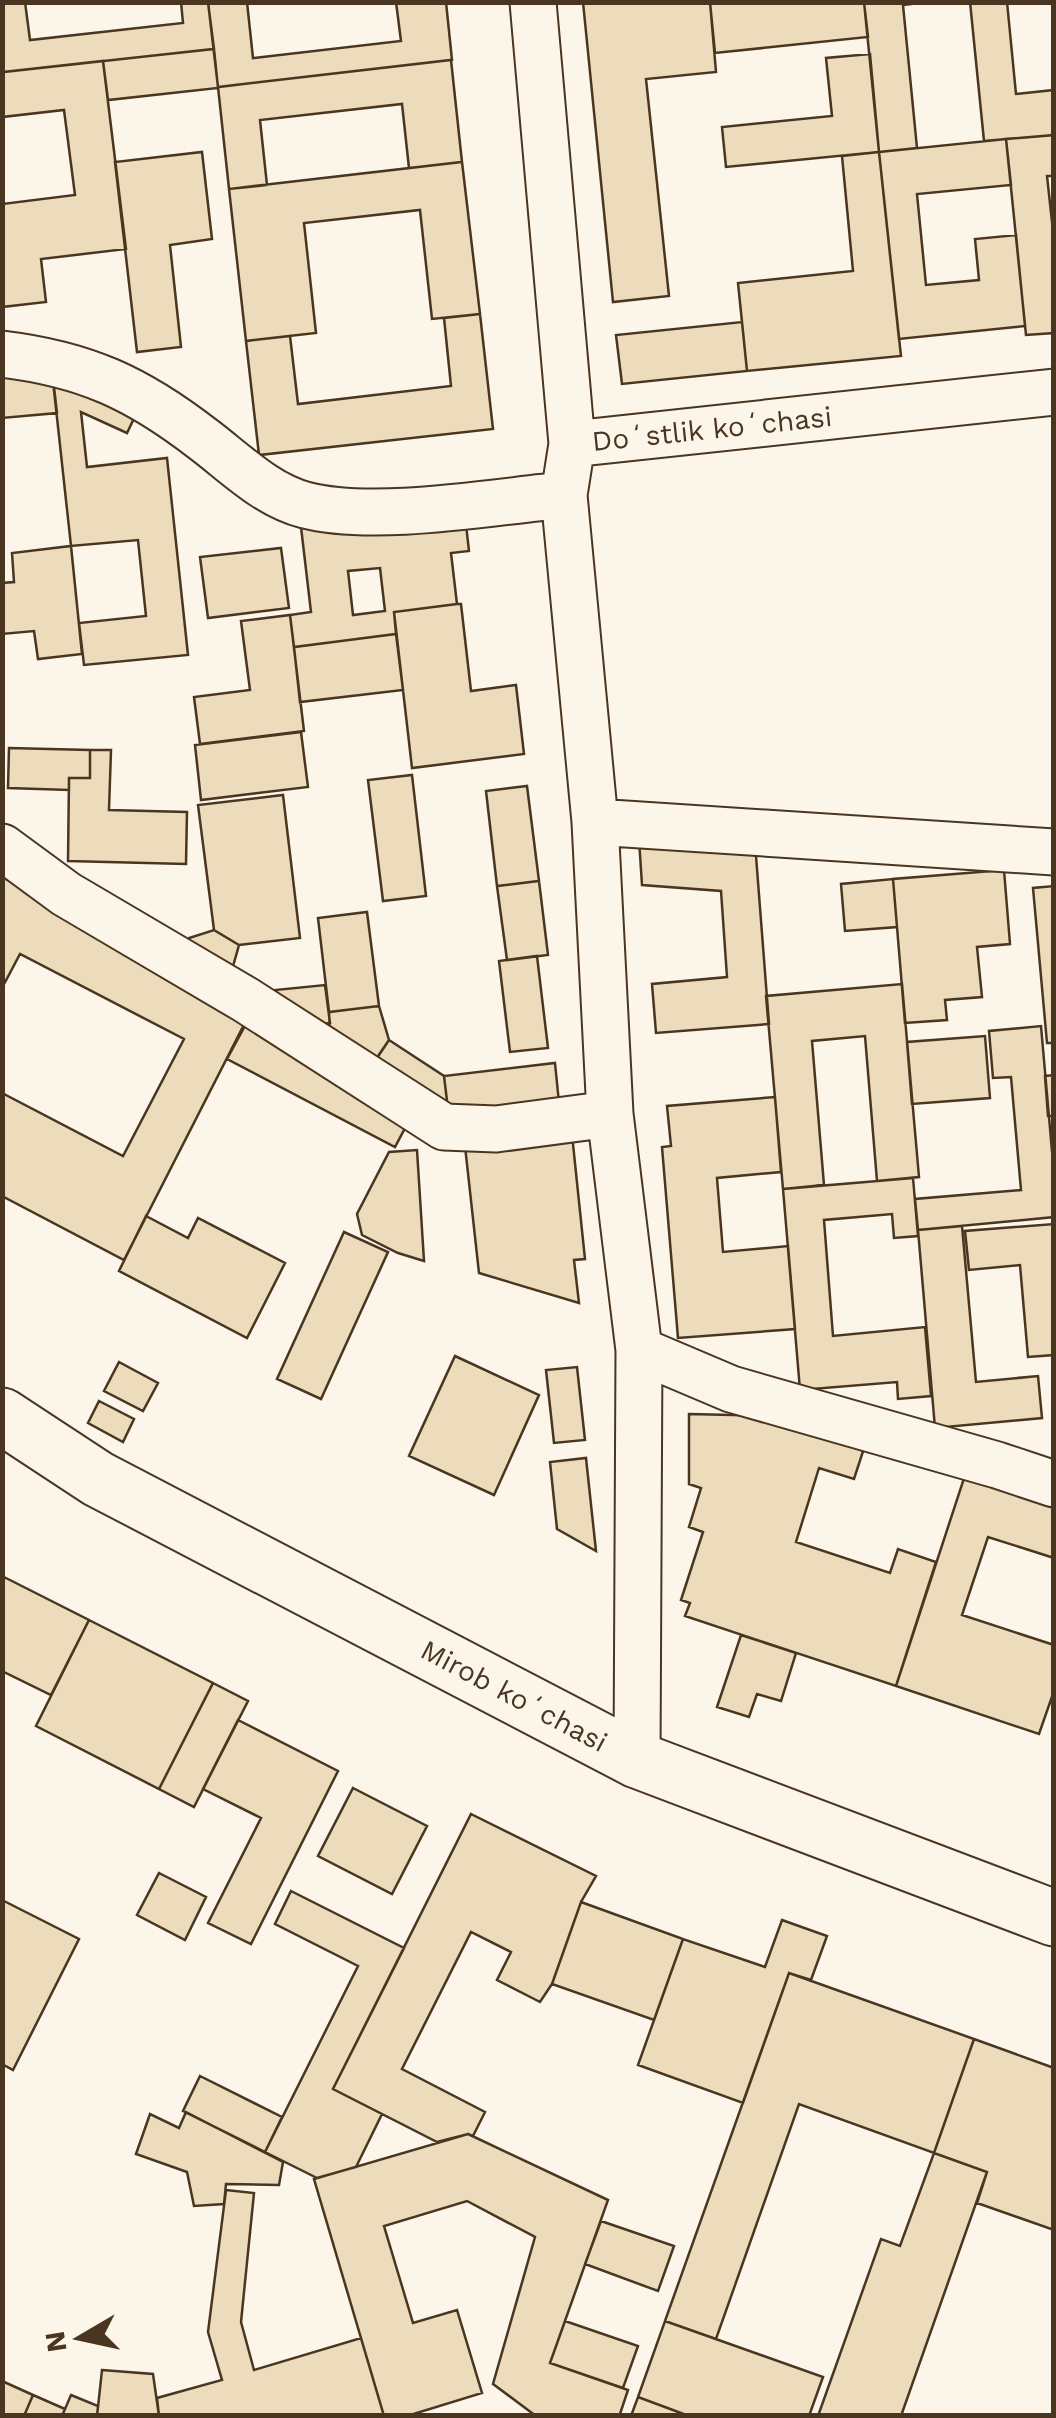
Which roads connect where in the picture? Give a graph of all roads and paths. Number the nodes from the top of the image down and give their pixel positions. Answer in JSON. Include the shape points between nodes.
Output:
{"nodes":[{"id":1,"x":533,"y":2,"type":"edge"},
{"id":2,"x":2,"y":354,"type":"edge"},
{"id":3,"x":1054,"y":392,"type":"edge"},
{"id":4,"x":572,"y":444,"type":"junction"},
{"id":5,"x":564,"y":495,"type":"junction"},
{"id":6,"x":595,"y":822,"type":"junction"},
{"id":7,"x":2,"y":847,"type":"edge"},
{"id":8,"x":1054,"y":852,"type":"edge"},
{"id":9,"x":610,"y":1114,"type":"junction"},
{"id":10,"x":639,"y":1350,"type":"junction"},
{"id":11,"x":2,"y":1416,"type":"edge"},
{"id":12,"x":1054,"y":1484,"type":"edge"},
{"id":13,"x":638,"y":1760,"type":"junction"},
{"id":14,"x":1054,"y":1918,"type":"edge"}],
"edges":[{"from":1,"to":4,"type":"street","name":"Doʻstlik koʻchasi"},
{"from":2,"to":5,"type":"street","via":[[53,360],[126,389],[272,491],[304,505],[393,511]]},
{"from":3,"to":4,"type":"street","name":"Doʻstlik koʻchasi"},
{"from":4,"to":5,"type":"street"},
{"from":5,"to":6,"type":"street"},
{"from":6,"to":8,"type":"street"},
{"from":6,"to":9,"type":"street"},
{"from":7,"to":9,"type":"street","via":[[66,894],[444,1126],[496,1129]]},
{"from":9,"to":10,"type":"street"},
{"from":10,"to":12,"type":"street","via":[[732,1389]]},
{"from":10,"to":13,"type":"street"},
{"from":11,"to":13,"type":"street","name":"Mirob koʻchasi","via":[[98,1479]]},
{"from":13,"to":14,"type":"street","name":"Mirob koʻchasi"}]}
